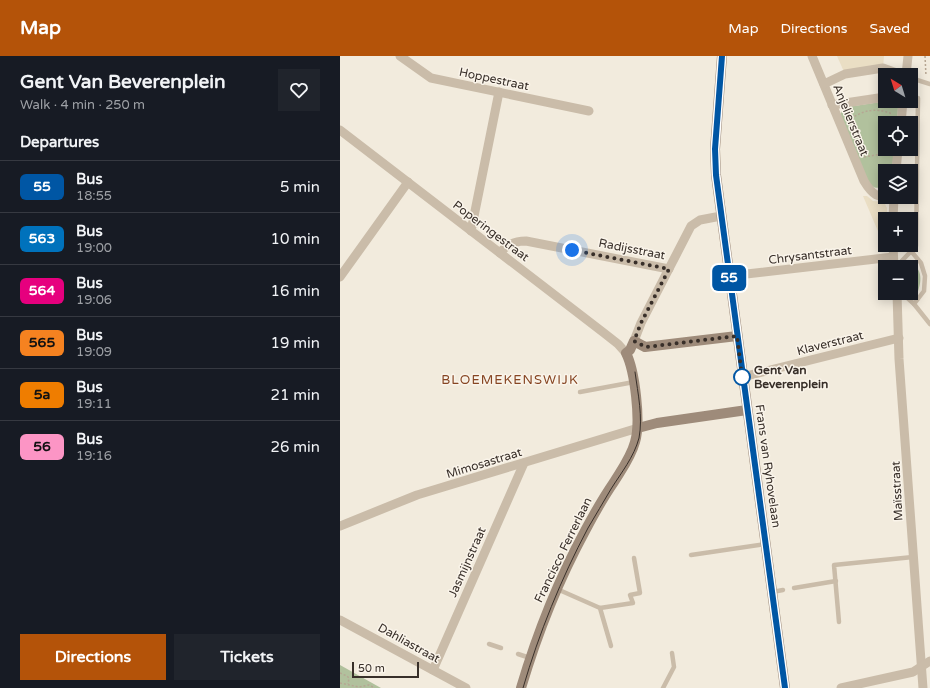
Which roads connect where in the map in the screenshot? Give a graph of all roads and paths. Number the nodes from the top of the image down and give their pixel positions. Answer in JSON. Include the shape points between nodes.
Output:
{"nodes":[{"id":1,"x":400,"y":56,"type":"edge"},
{"id":2,"x":722,"y":56,"type":"edge"},
{"id":3,"x":812,"y":56,"type":"edge"},
{"id":4,"x":908,"y":56,"type":"edge"},
{"id":5,"x":925,"y":56,"type":"edge"},
{"id":6,"x":907,"y":68,"type":"edge"},
{"id":7,"x":878,"y":69,"type":"edge"},
{"id":8,"x":918,"y":80,"type":"edge"},
{"id":9,"x":824,"y":84,"type":"junction"},
{"id":10,"x":928,"y":84,"type":"edge"},
{"id":11,"x":498,"y":92,"type":"junction"},
{"id":12,"x":878,"y":98,"type":"edge"},
{"id":13,"x":832,"y":105,"type":"junction"},
{"id":14,"x":918,"y":108,"type":"edge"},
{"id":15,"x":589,"y":111,"type":"dead end"},
{"id":16,"x":893,"y":116,"type":"edge"},
{"id":17,"x":340,"y":130,"type":"edge"},
{"id":18,"x":842,"y":130,"type":"junction"},
{"id":19,"x":878,"y":154,"type":"edge"},
{"id":20,"x":855,"y":160,"type":"junction"},
{"id":21,"x":408,"y":182,"type":"junction"},
{"id":22,"x":878,"y":196,"type":"edge"},
{"id":23,"x":916,"y":212,"type":"edge"},
{"id":24,"x":720,"y":216,"type":"junction"},
{"id":25,"x":471,"y":230,"type":"junction"},
{"id":26,"x":893,"y":252,"type":"edge"},
{"id":27,"x":910,"y":252,"type":"edge"},
{"id":28,"x":912,"y":252,"type":"edge"},
{"id":29,"x":500,"y":253,"type":"junction"},
{"id":30,"x":893,"y":257,"type":"junction"},
{"id":31,"x":894,"y":260,"type":"edge"},
{"id":32,"x":902,"y":260,"type":"edge"},
{"id":33,"x":669,"y":269,"type":"junction"},
{"id":34,"x":729,"y":276,"type":"junction"},
{"id":35,"x":340,"y":277,"type":"edge"},
{"id":36,"x":897,"y":300,"type":"edge"},
{"id":37,"x":910,"y":300,"type":"edge"},
{"id":38,"x":914,"y":304,"type":"junction"},
{"id":39,"x":930,"y":324,"type":"edge"},
{"id":40,"x":737,"y":336,"type":"junction"},
{"id":41,"x":899,"y":338,"type":"junction"},
{"id":42,"x":634,"y":341,"type":"junction"},
{"id":43,"x":626,"y":353,"type":"junction"},
{"id":44,"x":742,"y":377,"type":"junction"},
{"id":45,"x":634,"y":382,"type":"junction"},
{"id":46,"x":580,"y":392,"type":"dead end"},
{"id":47,"x":747,"y":410,"type":"junction"},
{"id":48,"x":638,"y":428,"type":"junction"},
{"id":49,"x":524,"y":463,"type":"junction"},
{"id":50,"x":340,"y":526,"type":"edge"},
{"id":51,"x":766,"y":544,"type":"junction"},
{"id":52,"x":691,"y":555,"type":"dead end"},
{"id":53,"x":913,"y":557,"type":"junction"},
{"id":54,"x":634,"y":558,"type":"dead end"},
{"id":55,"x":836,"y":581,"type":"junction"},
{"id":56,"x":794,"y":588,"type":"dead end"},
{"id":57,"x":557,"y":589,"type":"junction"},
{"id":58,"x":783,"y":590,"type":"dead end"},
{"id":59,"x":772,"y":592,"type":"junction"},
{"id":60,"x":600,"y":608,"type":"junction"},
{"id":61,"x":340,"y":620,"type":"edge"},
{"id":62,"x":839,"y":622,"type":"dead end"},
{"id":63,"x":489,"y":644,"type":"dead end"},
{"id":64,"x":611,"y":646,"type":"dead end"},
{"id":65,"x":501,"y":648,"type":"dead end"},
{"id":66,"x":672,"y":652,"type":"dead end"},
{"id":67,"x":518,"y":654,"type":"dead end"},
{"id":68,"x":530,"y":658,"type":"junction"},
{"id":69,"x":930,"y":661,"type":"edge"},
{"id":70,"x":921,"y":668,"type":"junction"},
{"id":71,"x":433,"y":670,"type":"junction"},
{"id":72,"x":340,"y":673,"type":"edge"},
{"id":73,"x":340,"y":683,"type":"edge"},
{"id":74,"x":348,"y":684,"type":"junction"},
{"id":75,"x":375,"y":688,"type":"edge"},
{"id":76,"x":466,"y":688,"type":"edge"},
{"id":77,"x":521,"y":688,"type":"edge"},
{"id":78,"x":663,"y":688,"type":"edge"},
{"id":79,"x":785,"y":688,"type":"edge"},
{"id":80,"x":841,"y":688,"type":"edge"},
{"id":81,"x":923,"y":688,"type":"edge"}],
"edges":[{"from":1,"to":11,"type":"street","name":"Hoppestraat","via":[[431,78]]},
{"from":2,"to":24,"type":"street","name":"Frans van Ryhovelaan","via":[[715,149]]},
{"from":3,"to":9,"type":"street","name":"Anjelierstraat"},
{"from":4,"to":6,"type":"street"},
{"from":5,"to":10,"type":"path"},
{"from":7,"to":9,"type":"street","via":[[845,74]]},
{"from":8,"to":10,"type":"lane"},
{"from":9,"to":13,"type":"street","name":"Anjelierstraat"},
{"from":11,"to":15,"type":"street","name":"Hoppestraat"},
{"from":11,"to":25,"type":"street"},
{"from":12,"to":13,"type":"street"},
{"from":13,"to":18,"type":"street","name":"Anjelierstraat"},
{"from":14,"to":23,"type":"lane"},
{"from":16,"to":18,"type":"path","via":[[887,112],[870,110],[854,116]]},
{"from":17,"to":21,"type":"street","name":"Poperingestraat"},
{"from":18,"to":20,"type":"street","name":"Anjelierstraat"},
{"from":19,"to":20,"type":"path"},
{"from":20,"to":22,"type":"street","name":"Anjelierstraat","via":[[869,190]]},
{"from":21,"to":25,"type":"street","name":"Poperingestraat"},
{"from":21,"to":35,"type":"street"},
{"from":24,"to":33,"type":"street","via":[[700,220],[692,226]]},
{"from":24,"to":34,"type":"street","name":"Frans van Ryhovelaan"},
{"from":25,"to":29,"type":"street","name":"Poperingestraat"},
{"from":26,"to":30,"type":"street"},
{"from":27,"to":32,"type":"lane"},
{"from":28,"to":38,"type":"lane","via":[[921,263],[925,276],[924,291]]},
{"from":29,"to":33,"type":"street","name":"Radijsstraat","via":[[509,244],[526,241]]},
{"from":29,"to":43,"type":"street","name":"Poperingestraat"},
{"from":30,"to":31,"type":"street"},
{"from":30,"to":34,"type":"street","name":"Chrysantstraat"},
{"from":33,"to":42,"type":"street"},
{"from":34,"to":40,"type":"street","name":"Frans van Ryhovelaan"},
{"from":36,"to":41,"type":"street","name":"Maïsstraat"},
{"from":37,"to":38,"type":"lane"},
{"from":38,"to":39,"type":"lane"},
{"from":40,"to":42,"type":"street","via":[[646,347]]},
{"from":40,"to":44,"type":"street","name":"Frans van Ryhovelaan"},
{"from":41,"to":44,"type":"street","name":"Klaverstraat"},
{"from":41,"to":53,"type":"street","name":"Maïsstraat"},
{"from":42,"to":43,"type":"street"},
{"from":43,"to":45,"type":"street","name":"Francisco Ferrerlaan"},
{"from":44,"to":47,"type":"street","name":"Frans van Ryhovelaan"},
{"from":45,"to":46,"type":"lane"},
{"from":45,"to":48,"type":"street","name":"Francisco Ferrerlaan"},
{"from":47,"to":48,"type":"street"},
{"from":47,"to":51,"type":"street","name":"Frans van Ryhovelaan"},
{"from":48,"to":49,"type":"street","name":"Mimosastraat"},
{"from":48,"to":57,"type":"street","name":"Francisco Ferrerlaan","via":[[635,444],[628,459],[585,531]]},
{"from":49,"to":50,"type":"street","name":"Mimosastraat","via":[[406,499]]},
{"from":49,"to":71,"type":"street","name":"Jasmijnstraat"},
{"from":51,"to":52,"type":"lane"},
{"from":51,"to":59,"type":"street","name":"Frans van Ryhovelaan"},
{"from":53,"to":55,"type":"lane","via":[[834,565]]},
{"from":53,"to":70,"type":"street","name":"Maïsstraat"},
{"from":54,"to":60,"type":"lane","via":[[640,593],[630,595],[632,603]]},
{"from":55,"to":56,"type":"lane"},
{"from":55,"to":62,"type":"lane"},
{"from":57,"to":60,"type":"lane"},
{"from":57,"to":68,"type":"street","name":"Francisco Ferrerlaan"},
{"from":58,"to":59,"type":"lane"},
{"from":59,"to":79,"type":"street","name":"Frans van Ryhovelaan"},
{"from":60,"to":64,"type":"lane"},
{"from":61,"to":71,"type":"street","name":"Dahliastraat"},
{"from":63,"to":65,"type":"lane"},
{"from":66,"to":78,"type":"lane","via":[[674,667]]},
{"from":67,"to":68,"type":"lane"},
{"from":68,"to":77,"type":"street","name":"Francisco Ferrerlaan"},
{"from":69,"to":70,"type":"street"},
{"from":70,"to":80,"type":"street"},
{"from":70,"to":81,"type":"street","name":"Maïsstraat"},
{"from":71,"to":76,"type":"street","name":"Dahliastraat"},
{"from":72,"to":74,"type":"path","via":[[349,678]]},
{"from":73,"to":74,"type":"path"},
{"from":74,"to":75,"type":"path","via":[[359,687],[369,685]]}]}
